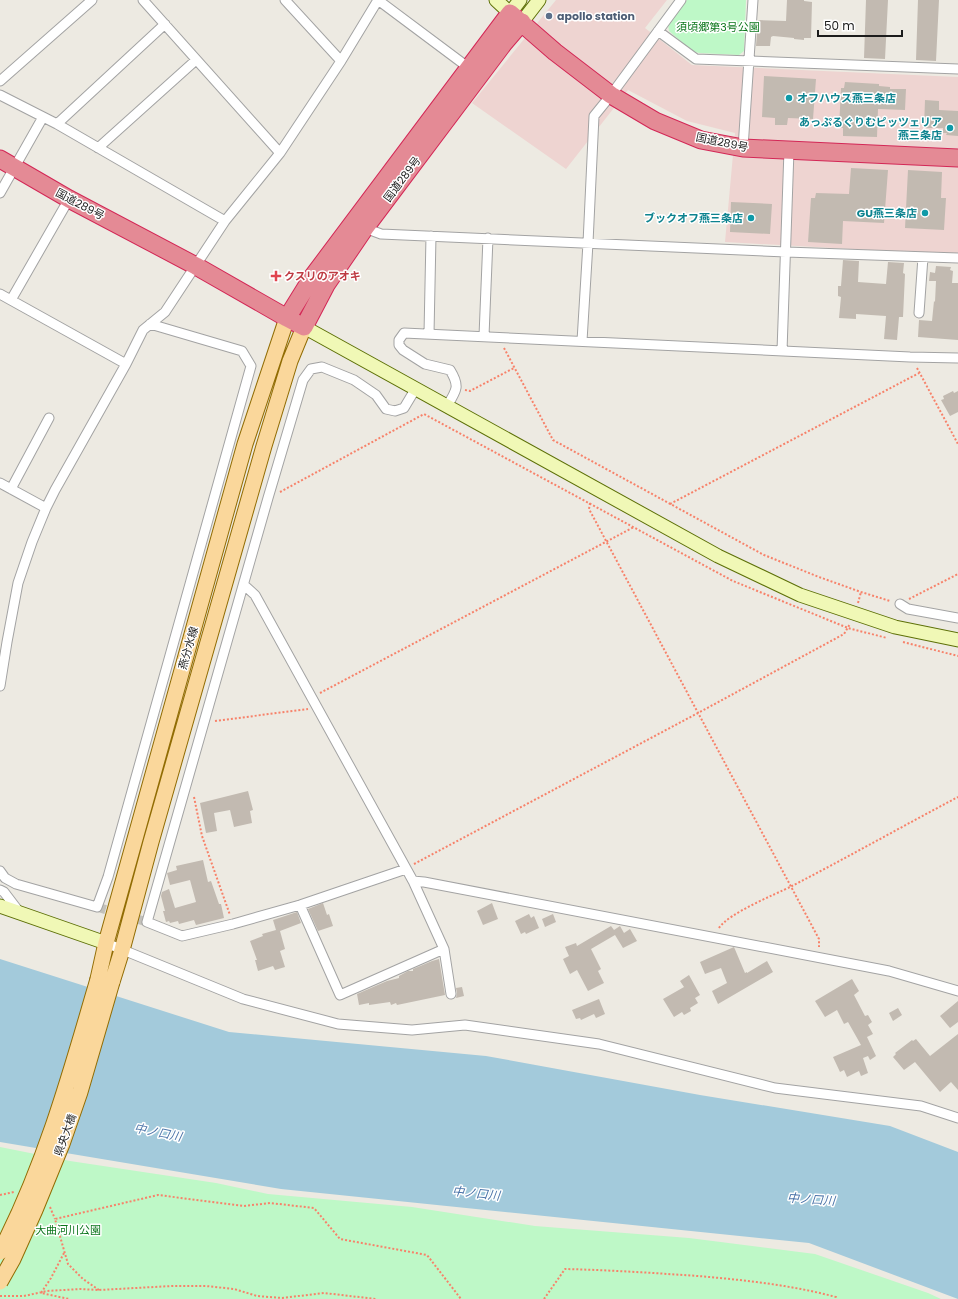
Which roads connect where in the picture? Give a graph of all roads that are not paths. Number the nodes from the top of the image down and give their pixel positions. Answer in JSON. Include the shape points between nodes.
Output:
{"nodes":[{"id":1,"x":92,"y":0,"type":"edge"},
{"id":2,"x":143,"y":0,"type":"edge"},
{"id":3,"x":285,"y":0,"type":"edge"},
{"id":4,"x":378,"y":0,"type":"edge"},
{"id":5,"x":496,"y":0,"type":"edge"},
{"id":6,"x":539,"y":0,"type":"edge"},
{"id":7,"x":681,"y":0,"type":"edge"},
{"id":8,"x":753,"y":0,"type":"edge"},
{"id":9,"x":517,"y":11,"type":"edge"},
{"id":10,"x":165,"y":24,"type":"junction"},
{"id":11,"x":658,"y":31,"type":"junction"},
{"id":12,"x":196,"y":60,"type":"junction"},
{"id":13,"x":341,"y":61,"type":"junction"},
{"id":14,"x":748,"y":61,"type":"junction"},
{"id":15,"x":469,"y":68,"type":"junction"},
{"id":16,"x":958,"y":69,"type":"edge"},
{"id":17,"x":0,"y":81,"type":"edge"},
{"id":18,"x":0,"y":95,"type":"edge"},
{"id":19,"x":611,"y":95,"type":"junction"},
{"id":20,"x":43,"y":117,"type":"junction"},
{"id":21,"x":57,"y":124,"type":"junction"},
{"id":22,"x":98,"y":148,"type":"junction"},
{"id":23,"x":743,"y":148,"type":"junction"},
{"id":24,"x":789,"y":150,"type":"junction"},
{"id":25,"x":280,"y":153,"type":"junction"},
{"id":26,"x":958,"y":158,"type":"edge"},
{"id":27,"x":7,"y":164,"type":"edge"},
{"id":28,"x":0,"y":193,"type":"edge"},
{"id":29,"x":69,"y":198,"type":"junction"},
{"id":30,"x":225,"y":221,"type":"junction"},
{"id":31,"x":365,"y":228,"type":"junction"},
{"id":32,"x":431,"y":236,"type":"junction"},
{"id":33,"x":488,"y":238,"type":"junction"},
{"id":34,"x":588,"y":243,"type":"junction"},
{"id":35,"x":786,"y":252,"type":"junction"},
{"id":36,"x":923,"y":257,"type":"junction"},
{"id":37,"x":958,"y":258,"type":"edge"},
{"id":38,"x":196,"y":266,"type":"junction"},
{"id":39,"x":0,"y":294,"type":"edge"},
{"id":40,"x":11,"y":300,"type":"junction"},
{"id":41,"x":919,"y":312,"type":"dead end"},
{"id":42,"x":287,"y":318,"type":"junction"},
{"id":43,"x":150,"y":324,"type":"junction"},
{"id":44,"x":304,"y":327,"type":"junction"},
{"id":45,"x":429,"y":334,"type":"junction"},
{"id":46,"x":484,"y":336,"type":"junction"},
{"id":47,"x":582,"y":341,"type":"junction"},
{"id":48,"x":782,"y":351,"type":"junction"},
{"id":49,"x":958,"y":358,"type":"edge"},
{"id":50,"x":126,"y":364,"type":"junction"},
{"id":51,"x":416,"y":388,"type":"junction"},
{"id":52,"x":447,"y":406,"type":"junction"},
{"id":53,"x":49,"y":418,"type":"dead end"},
{"id":54,"x":0,"y":483,"type":"edge"},
{"id":55,"x":11,"y":489,"type":"junction"},
{"id":56,"x":46,"y":508,"type":"junction"},
{"id":57,"x":244,"y":584,"type":"junction"},
{"id":58,"x":900,"y":604,"type":"road end"},
{"id":59,"x":958,"y":618,"type":"edge"},
{"id":60,"x":958,"y":640,"type":"edge"},
{"id":61,"x":1,"y":669,"type":"edge"},
{"id":62,"x":0,"y":686,"type":"edge"},
{"id":63,"x":406,"y":869,"type":"junction"},
{"id":64,"x":0,"y":871,"type":"edge"},
{"id":65,"x":413,"y":881,"type":"junction"},
{"id":66,"x":0,"y":890,"type":"edge"},
{"id":67,"x":300,"y":905,"type":"junction"},
{"id":68,"x":0,"y":906,"type":"edge"},
{"id":69,"x":20,"y":914,"type":"junction"},
{"id":70,"x":106,"y":944,"type":"junction"},
{"id":71,"x":444,"y":949,"type":"junction"},
{"id":72,"x":122,"y":950,"type":"junction"},
{"id":73,"x":105,"y":981,"type":"junction"},
{"id":74,"x":958,"y":991,"type":"edge"},
{"id":75,"x":451,"y":994,"type":"dead end"},
{"id":76,"x":958,"y":1118,"type":"edge"},
{"id":77,"x":0,"y":1252,"type":"edge"},
{"id":78,"x":0,"y":1282,"type":"edge"}],
"edges":[{"from":1,"to":17,"type":"street"},
{"from":2,"to":10,"type":"street"},
{"from":3,"to":13,"type":"street"},
{"from":4,"to":13,"type":"street"},
{"from":4,"to":15,"type":"street"},
{"from":5,"to":9,"type":"street"},
{"from":6,"to":9,"type":"street"},
{"from":7,"to":11,"type":"street"},
{"from":8,"to":14,"type":"street"},
{"from":9,"to":15,"type":"highway","name":"国道289号"},
{"from":9,"to":19,"type":"highway","name":"国道289号","via":[[555,52]]},
{"from":9,"to":31,"type":"highway","name":"国道289号","via":[[504,43]]},
{"from":10,"to":12,"type":"street"},
{"from":10,"to":21,"type":"street"},
{"from":11,"to":14,"type":"street","via":[[696,59]]},
{"from":11,"to":19,"type":"street"},
{"from":12,"to":22,"type":"street"},
{"from":12,"to":25,"type":"street"},
{"from":13,"to":25,"type":"street"},
{"from":14,"to":16,"type":"street"},
{"from":14,"to":23,"type":"street"},
{"from":15,"to":42,"type":"highway","name":"国道289号","via":[[313,276]]},
{"from":18,"to":20,"type":"street"},
{"from":19,"to":23,"type":"highway","name":"国道289号","via":[[655,121],[701,140]]},
{"from":19,"to":34,"type":"street","via":[[594,116]]},
{"from":20,"to":21,"type":"street"},
{"from":20,"to":27,"type":"street"},
{"from":21,"to":22,"type":"street"},
{"from":22,"to":30,"type":"street"},
{"from":23,"to":24,"type":"highway","name":"国道289号"},
{"from":24,"to":26,"type":"highway","name":"国道289号"},
{"from":24,"to":35,"type":"street"},
{"from":25,"to":30,"type":"street"},
{"from":27,"to":28,"type":"street"},
{"from":27,"to":29,"type":"highway","name":"国道289号"},
{"from":29,"to":38,"type":"highway","name":"国道289号"},
{"from":29,"to":40,"type":"street"},
{"from":30,"to":38,"type":"street"},
{"from":31,"to":32,"type":"street","via":[[381,234]]},
{"from":31,"to":44,"type":"highway","name":"国道289号","via":[[326,285]]},
{"from":32,"to":33,"type":"street"},
{"from":32,"to":45,"type":"street"},
{"from":33,"to":34,"type":"street"},
{"from":33,"to":46,"type":"street"},
{"from":34,"to":35,"type":"street"},
{"from":34,"to":47,"type":"street"},
{"from":35,"to":36,"type":"street"},
{"from":35,"to":48,"type":"street"},
{"from":36,"to":37,"type":"street"},
{"from":36,"to":41,"type":"street"},
{"from":38,"to":42,"type":"highway","name":"国道289号"},
{"from":38,"to":43,"type":"street","via":[[165,312]]},
{"from":39,"to":40,"type":"street"},
{"from":40,"to":50,"type":"street"},
{"from":42,"to":44,"type":"highway","name":"国道289号"},
{"from":42,"to":70,"type":"main road","name":"燕分水線","via":[[245,444]]},
{"from":43,"to":50,"type":"street","via":[[143,330]]},
{"from":43,"to":64,"type":"street","via":[[242,351],[250,366],[246,381],[108,877],[97,907],[16,884],[5,878]]},
{"from":44,"to":51,"type":"street"},
{"from":44,"to":72,"type":"main road","name":"燕分水線","via":[[290,361],[264,446],[150,842]]},
{"from":45,"to":46,"type":"street"},
{"from":45,"to":52,"type":"street","via":[[404,333],[399,345],[425,364],[450,370],[457,388]]},
{"from":46,"to":47,"type":"street"},
{"from":47,"to":48,"type":"street"},
{"from":48,"to":49,"type":"street"},
{"from":50,"to":56,"type":"street"},
{"from":51,"to":52,"type":"street"},
{"from":51,"to":57,"type":"street","via":[[404,408],[395,411],[386,409],[376,395],[354,380],[322,367],[311,369],[303,380]]},
{"from":52,"to":60,"type":"street","via":[[718,556],[800,595],[896,627]]},
{"from":53,"to":55,"type":"street"},
{"from":54,"to":55,"type":"street"},
{"from":55,"to":56,"type":"street"},
{"from":56,"to":61,"type":"street","via":[[18,583]]},
{"from":57,"to":63,"type":"street","via":[[255,595]]},
{"from":57,"to":67,"type":"street","via":[[147,922],[182,936]]},
{"from":58,"to":59,"type":"street","via":[[908,609]]},
{"from":61,"to":62,"type":"street"},
{"from":63,"to":65,"type":"street"},
{"from":63,"to":67,"type":"street"},
{"from":65,"to":71,"type":"street"},
{"from":65,"to":74,"type":"street","via":[[889,970]]},
{"from":66,"to":69,"type":"street"},
{"from":67,"to":71,"type":"street","via":[[340,995]]},
{"from":68,"to":69,"type":"street"},
{"from":69,"to":70,"type":"street"},
{"from":70,"to":72,"type":"street"},
{"from":70,"to":73,"type":"main road","name":"燕分水線"},
{"from":71,"to":75,"type":"street"},
{"from":72,"to":73,"type":"main road","name":"燕分水線"},
{"from":72,"to":76,"type":"street","via":[[243,999],[338,1024],[412,1030],[465,1025],[599,1044],[775,1088],[921,1106]]},
{"from":73,"to":77,"type":"main road","name":"県央大橋","bridge":true,"via":[[24,1203]]},
{"from":73,"to":78,"type":"main road","name":"県央大橋","bridge":true,"via":[[80,1092],[62,1144],[13,1259]]}]}
